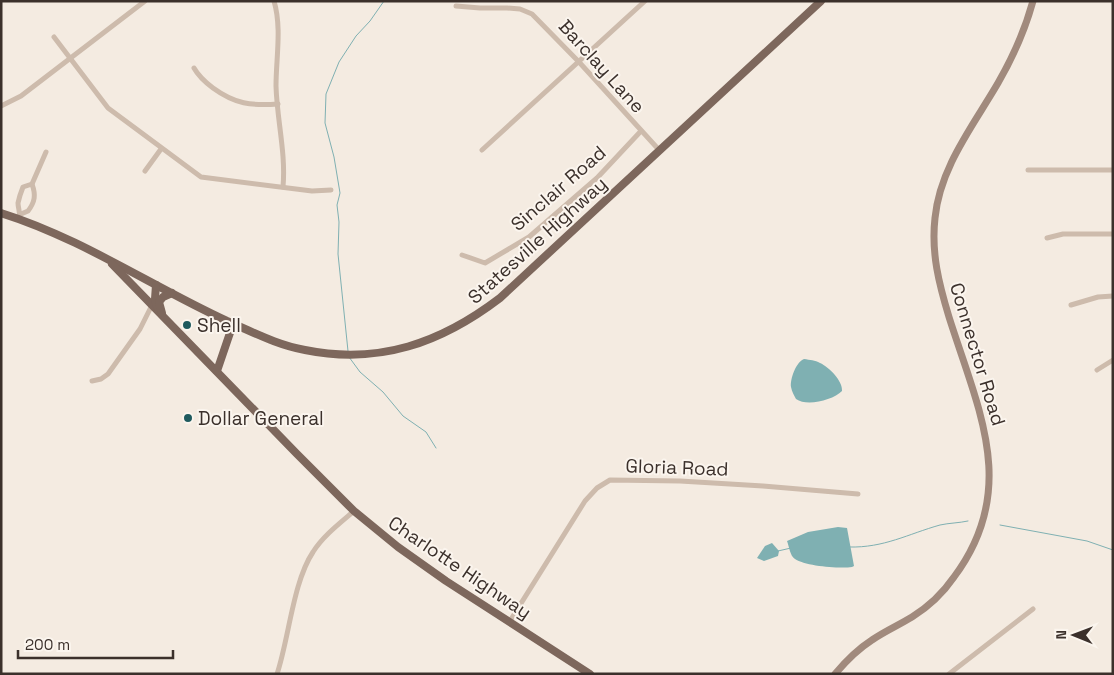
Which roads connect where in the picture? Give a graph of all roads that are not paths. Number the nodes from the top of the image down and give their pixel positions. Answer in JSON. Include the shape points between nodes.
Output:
{"nodes":[{"id":1,"x":145,"y":1,"type":"edge"},
{"id":2,"x":274,"y":1,"type":"edge"},
{"id":3,"x":645,"y":1,"type":"edge"},
{"id":4,"x":821,"y":1,"type":"edge"},
{"id":5,"x":1032,"y":1,"type":"edge"},
{"id":6,"x":456,"y":6,"type":"dead end"},
{"id":7,"x":54,"y":37,"type":"dead end"},
{"id":8,"x":70,"y":59,"type":"junction"},
{"id":9,"x":579,"y":62,"type":"junction"},
{"id":10,"x":194,"y":68,"type":"dead end"},
{"id":11,"x":278,"y":104,"type":"junction"},
{"id":12,"x":1,"y":106,"type":"edge"},
{"id":13,"x":641,"y":131,"type":"junction"},
{"id":14,"x":162,"y":149,"type":"junction"},
{"id":15,"x":482,"y":150,"type":"dead end"},
{"id":16,"x":660,"y":151,"type":"junction"},
{"id":17,"x":46,"y":152,"type":"dead end"},
{"id":18,"x":1028,"y":170,"type":"dead end"},
{"id":19,"x":1113,"y":170,"type":"edge"},
{"id":20,"x":145,"y":171,"type":"dead end"},
{"id":21,"x":32,"y":184,"type":"junction"},
{"id":22,"x":283,"y":187,"type":"junction"},
{"id":23,"x":331,"y":190,"type":"dead end"},
{"id":24,"x":1,"y":213,"type":"edge"},
{"id":25,"x":20,"y":217,"type":"junction"},
{"id":26,"x":1113,"y":234,"type":"edge"},
{"id":27,"x":1047,"y":238,"type":"dead end"},
{"id":28,"x":462,"y":255,"type":"dead end"},
{"id":29,"x":110,"y":261,"type":"junction"},
{"id":30,"x":153,"y":284,"type":"junction"},
{"id":31,"x":172,"y":293,"type":"junction"},
{"id":32,"x":1113,"y":296,"type":"edge"},
{"id":33,"x":150,"y":303,"type":"junction"},
{"id":34,"x":1071,"y":305,"type":"dead end"},
{"id":35,"x":161,"y":314,"type":"junction"},
{"id":36,"x":233,"y":324,"type":"junction"},
{"id":37,"x":1113,"y":360,"type":"edge"},
{"id":38,"x":1097,"y":370,"type":"dead end"},
{"id":39,"x":217,"y":371,"type":"junction"},
{"id":40,"x":92,"y":381,"type":"dead end"},
{"id":41,"x":858,"y":494,"type":"dead end"},
{"id":42,"x":354,"y":511,"type":"junction"},
{"id":43,"x":1033,"y":609,"type":"dead end"},
{"id":44,"x":510,"y":621,"type":"junction"},
{"id":45,"x":277,"y":674,"type":"edge"},
{"id":46,"x":590,"y":674,"type":"edge"},
{"id":47,"x":835,"y":674,"type":"edge"},
{"id":48,"x":950,"y":674,"type":"edge"}],
"edges":[{"from":1,"to":8,"type":"street"},
{"from":2,"to":11,"type":"street","via":[[278,19]]},
{"from":3,"to":9,"type":"street"},
{"from":4,"to":16,"type":"main road","name":"Statesville Highway"},
{"from":5,"to":47,"type":"street","name":"Connector Road","via":[[1025,27],[1008,64],[951,163],[940,190],[935,217],[933,241],[938,277],[984,428],[989,456],[988,498],[982,526],[966,561],[941,593],[912,617],[862,647]]},
{"from":6,"to":9,"type":"street","name":"Barclay Lane","via":[[520,9],[532,14]]},
{"from":7,"to":8,"type":"street"},
{"from":8,"to":12,"type":"street","via":[[21,96]]},
{"from":8,"to":14,"type":"street","via":[[108,108]]},
{"from":9,"to":13,"type":"street","name":"Barclay Lane"},
{"from":9,"to":15,"type":"street"},
{"from":10,"to":11,"type":"street","via":[[199,77],[233,101]]},
{"from":11,"to":22,"type":"street"},
{"from":13,"to":16,"type":"street","name":"Barclay Lane"},
{"from":13,"to":28,"type":"street","name":"Sinclair Road","via":[[597,178],[529,237],[485,263]]},
{"from":14,"to":20,"type":"street"},
{"from":14,"to":22,"type":"street","via":[[201,177]]},
{"from":16,"to":36,"type":"main road","name":"Statesville Highway","via":[[500,298],[476,316],[422,343],[393,351],[334,354],[275,342]]},
{"from":17,"to":21,"type":"street"},
{"from":18,"to":19,"type":"street"},
{"from":21,"to":25,"type":"street","via":[[36,194],[32,206]]},
{"from":21,"to":25,"type":"street","via":[[23,187],[18,205]]},
{"from":22,"to":23,"type":"street"},
{"from":24,"to":25,"type":"main road","name":"Charlotte Highway"},
{"from":25,"to":29,"type":"main road","name":"Charlotte Highway"},
{"from":26,"to":27,"type":"street","via":[[1063,234]]},
{"from":29,"to":30,"type":"main road","name":"Statesville Highway"},
{"from":29,"to":33,"type":"main road","name":"Charlotte Highway"},
{"from":30,"to":31,"type":"main road","name":"Statesville Highway"},
{"from":30,"to":33,"type":"main road","via":[[147,290]]},
{"from":30,"to":35,"type":"main road"},
{"from":31,"to":35,"type":"main road","via":[[159,302]]},
{"from":31,"to":36,"type":"main road","name":"Statesville Highway"},
{"from":32,"to":34,"type":"street"},
{"from":33,"to":35,"type":"main road","name":"Charlotte Highway"},
{"from":33,"to":40,"type":"street","via":[[140,329],[108,374]]},
{"from":35,"to":39,"type":"main road","name":"Charlotte Highway"},
{"from":36,"to":39,"type":"main road"},
{"from":37,"to":38,"type":"street"},
{"from":39,"to":42,"type":"main road","name":"Charlotte Highway"},
{"from":41,"to":44,"type":"street","name":"Gloria Road","via":[[728,484],[610,480],[585,501]]},
{"from":42,"to":44,"type":"main road","name":"Charlotte Highway","via":[[415,560]]},
{"from":42,"to":45,"type":"street","via":[[313,551],[304,568]]},
{"from":43,"to":48,"type":"street"},
{"from":44,"to":46,"type":"main road","name":"Charlotte Highway"}]}
